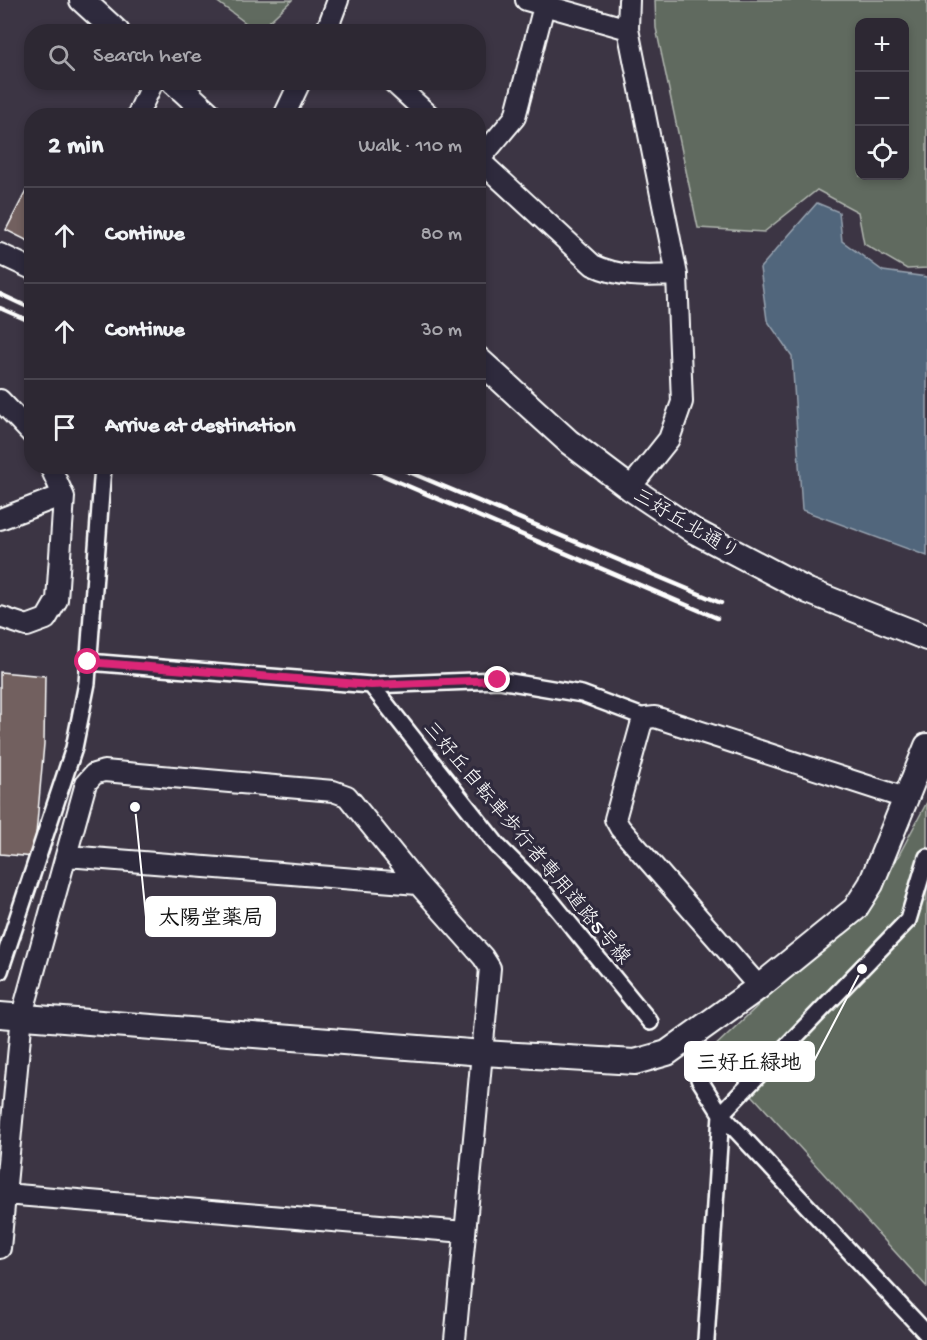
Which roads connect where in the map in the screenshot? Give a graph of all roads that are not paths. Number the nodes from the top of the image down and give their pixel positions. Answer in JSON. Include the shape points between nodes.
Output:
{"nodes":[{"id":1,"x":82,"y":0,"type":"edge"},
{"id":2,"x":338,"y":0,"type":"edge"},
{"id":3,"x":629,"y":0,"type":"edge"},
{"id":4,"x":535,"y":3,"type":"edge"},
{"id":5,"x":108,"y":24,"type":"edge"},
{"id":6,"x":331,"y":24,"type":"edge"},
{"id":7,"x":628,"y":29,"type":"junction"},
{"id":8,"x":149,"y":90,"type":"edge"},
{"id":9,"x":183,"y":90,"type":"edge"},
{"id":10,"x":296,"y":90,"type":"edge"},
{"id":11,"x":402,"y":90,"type":"edge"},
{"id":12,"x":141,"y":108,"type":"edge"},
{"id":13,"x":202,"y":108,"type":"edge"},
{"id":14,"x":288,"y":108,"type":"edge"},
{"id":15,"x":421,"y":108,"type":"edge"},
{"id":16,"x":486,"y":151,"type":"edge"},
{"id":17,"x":486,"y":166,"type":"edge"},
{"id":18,"x":0,"y":254,"type":"edge"},
{"id":19,"x":24,"y":265,"type":"edge"},
{"id":20,"x":677,"y":275,"type":"junction"},
{"id":21,"x":486,"y":366,"type":"edge"},
{"id":22,"x":0,"y":400,"type":"edge"},
{"id":23,"x":24,"y":426,"type":"edge"},
{"id":24,"x":54,"y":474,"type":"edge"},
{"id":25,"x":102,"y":474,"type":"edge"},
{"id":26,"x":630,"y":488,"type":"junction"},
{"id":27,"x":63,"y":495,"type":"junction"},
{"id":28,"x":0,"y":519,"type":"edge"},
{"id":29,"x":0,"y":617,"type":"edge"},
{"id":30,"x":927,"y":638,"type":"edge"},
{"id":31,"x":88,"y":662,"type":"junction"},
{"id":32,"x":371,"y":685,"type":"junction"},
{"id":33,"x":646,"y":718,"type":"junction"},
{"id":34,"x":927,"y":746,"type":"edge"},
{"id":35,"x":905,"y":798,"type":"junction"},
{"id":36,"x":66,"y":856,"type":"junction"},
{"id":37,"x":927,"y":857,"type":"edge"},
{"id":38,"x":418,"y":884,"type":"junction"},
{"id":39,"x":0,"y":971,"type":"edge"},
{"id":40,"x":759,"y":987,"type":"junction"},
{"id":41,"x":11,"y":1015,"type":"edge"},
{"id":42,"x":650,"y":1023,"type":"dead end"},
{"id":43,"x":483,"y":1053,"type":"junction"},
{"id":44,"x":699,"y":1079,"type":"dead end"},
{"id":45,"x":721,"y":1114,"type":"junction"},
{"id":46,"x":5,"y":1194,"type":"junction"},
{"id":47,"x":465,"y":1232,"type":"junction"},
{"id":48,"x":0,"y":1248,"type":"edge"},
{"id":49,"x":927,"y":1334,"type":"edge"},
{"id":50,"x":454,"y":1340,"type":"edge"},
{"id":51,"x":706,"y":1340,"type":"edge"}],
"edges":[{"from":1,"to":5,"type":"street"},
{"from":2,"to":6,"type":"street"},
{"from":3,"to":7,"type":"street"},
{"from":4,"to":7,"type":"street"},
{"from":4,"to":16,"type":"street","via":[[515,117]]},
{"from":7,"to":20,"type":"street"},
{"from":8,"to":12,"type":"street"},
{"from":9,"to":13,"type":"street"},
{"from":10,"to":14,"type":"street"},
{"from":11,"to":15,"type":"street"},
{"from":17,"to":20,"type":"street","via":[[593,265],[636,277]]},
{"from":18,"to":19,"type":"street"},
{"from":20,"to":26,"type":"street","via":[[682,402],[669,439]]},
{"from":21,"to":26,"type":"street","name":"三好丘北通り","via":[[569,442]]},
{"from":22,"to":23,"type":"street"},
{"from":24,"to":27,"type":"street"},
{"from":25,"to":31,"type":"street"},
{"from":26,"to":30,"type":"street","name":"三好丘北通り","via":[[694,531],[766,570],[808,591]]},
{"from":27,"to":28,"type":"street"},
{"from":27,"to":29,"type":"street","via":[[57,600],[46,619],[27,626]]},
{"from":31,"to":32,"type":"street"},
{"from":31,"to":39,"type":"street","via":[[74,748]]},
{"from":32,"to":33,"type":"street","via":[[498,680],[582,694]]},
{"from":32,"to":42,"type":"street","name":"三好丘自転車歩行者専用道路5号線","via":[[498,846],[543,891]]},
{"from":33,"to":35,"type":"street","via":[[655,717]]},
{"from":33,"to":40,"type":"street","via":[[615,819]]},
{"from":34,"to":35,"type":"street"},
{"from":35,"to":40,"type":"street","via":[[871,884],[855,909]]},
{"from":36,"to":38,"type":"street"},
{"from":36,"to":38,"type":"street","via":[[86,783],[94,774],[104,771],[333,791],[347,796]]},
{"from":36,"to":41,"type":"street"},
{"from":37,"to":45,"type":"street","via":[[908,920]]},
{"from":38,"to":43,"type":"street","via":[[489,968]]},
{"from":40,"to":43,"type":"street","via":[[667,1053],[634,1062]]},
{"from":41,"to":43,"type":"street"},
{"from":41,"to":46,"type":"street"},
{"from":43,"to":47,"type":"street"},
{"from":44,"to":45,"type":"street"},
{"from":45,"to":49,"type":"street"},
{"from":45,"to":51,"type":"street"},
{"from":46,"to":47,"type":"street"},
{"from":46,"to":48,"type":"street"},
{"from":47,"to":50,"type":"street"}]}
